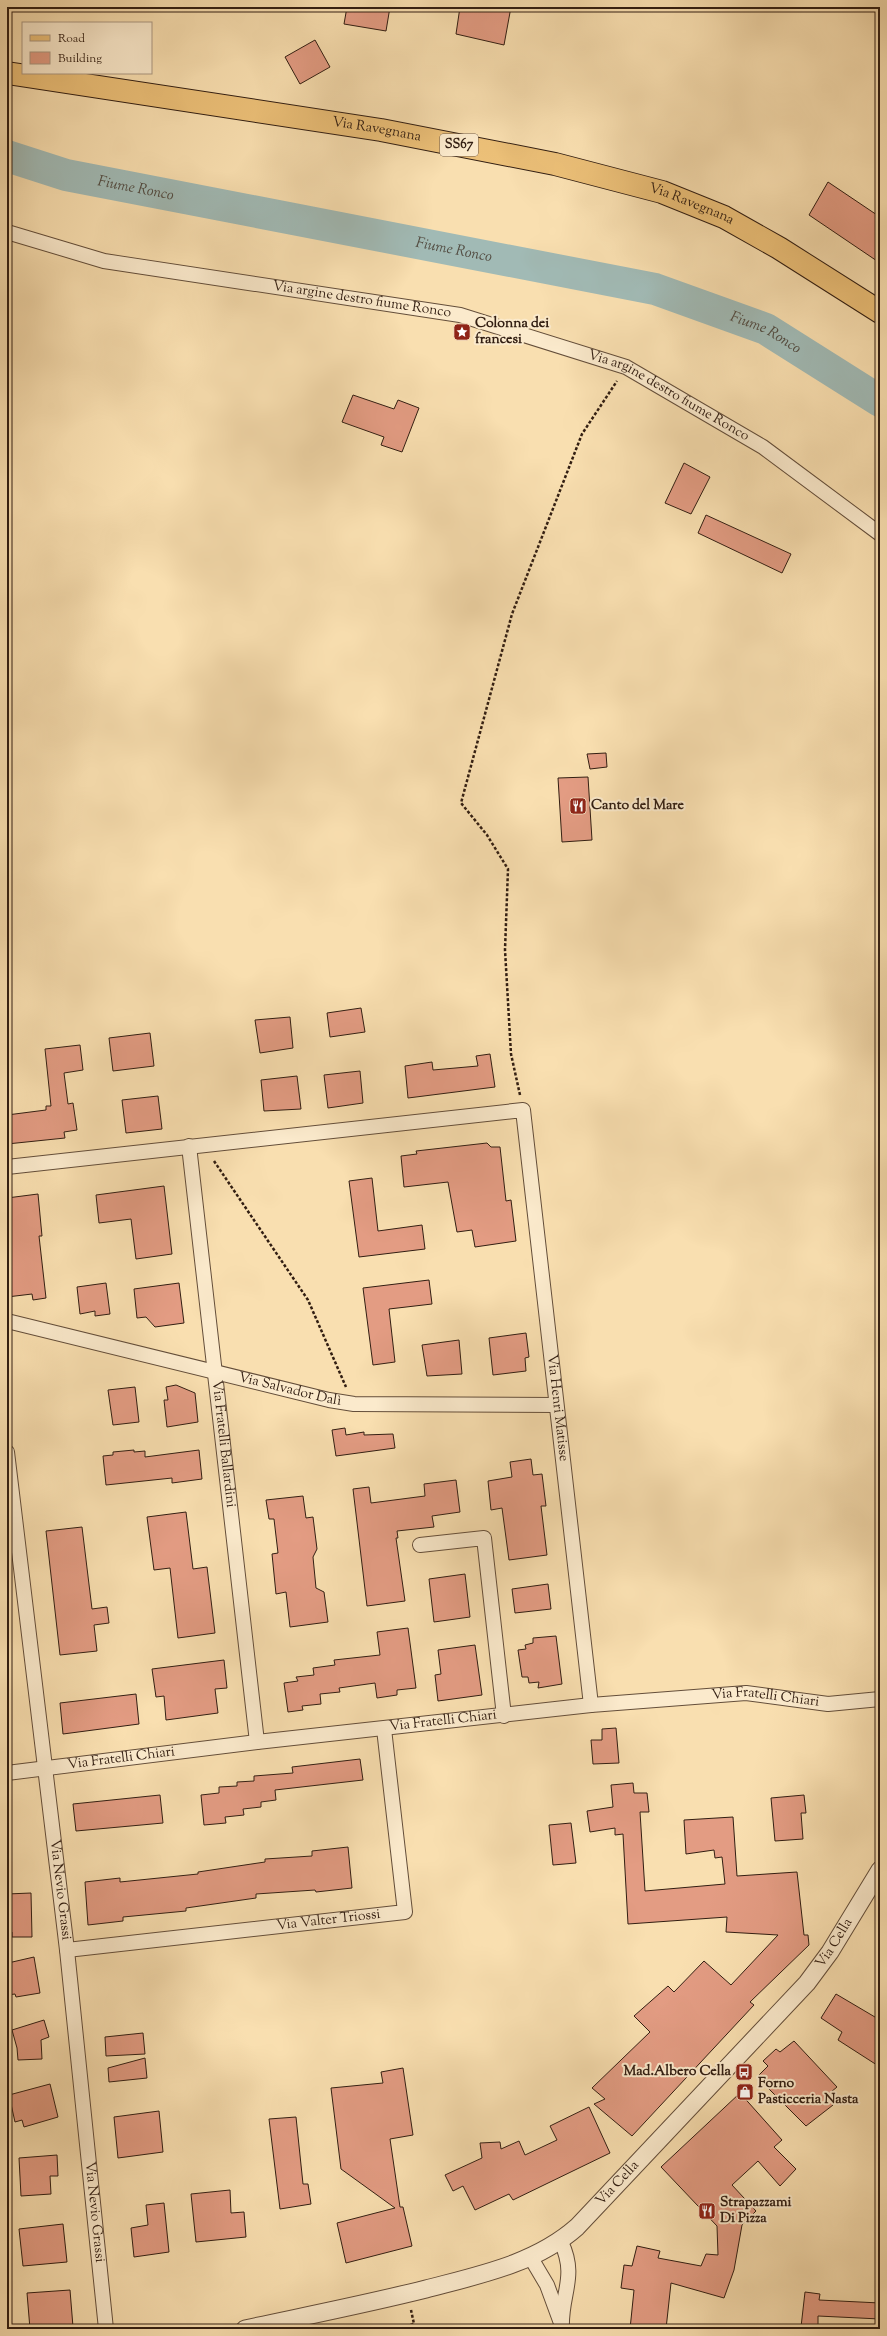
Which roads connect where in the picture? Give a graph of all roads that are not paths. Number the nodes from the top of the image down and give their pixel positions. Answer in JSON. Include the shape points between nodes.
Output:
{"nodes":[{"id":1,"x":7,"y":73,"type":"edge"},
{"id":2,"x":7,"y":232,"type":"edge"},
{"id":3,"x":880,"y":312,"type":"edge"},
{"id":4,"x":880,"y":534,"type":"edge"},
{"id":5,"x":189,"y":1146,"type":"junction"},
{"id":6,"x":7,"y":1167,"type":"edge"},
{"id":7,"x":7,"y":1321,"type":"edge"},
{"id":8,"x":215,"y":1372,"type":"junction"},
{"id":9,"x":556,"y":1405,"type":"junction"},
{"id":10,"x":7,"y":1452,"type":"edge"},
{"id":11,"x":420,"y":1546,"type":"dead end"},
{"id":12,"x":880,"y":1699,"type":"edge"},
{"id":13,"x":591,"y":1705,"type":"junction"},
{"id":14,"x":504,"y":1716,"type":"junction"},
{"id":15,"x":384,"y":1729,"type":"junction"},
{"id":16,"x":257,"y":1742,"type":"junction"},
{"id":17,"x":46,"y":1768,"type":"junction"},
{"id":18,"x":7,"y":1773,"type":"edge"},
{"id":19,"x":880,"y":1870,"type":"edge"},
{"id":20,"x":67,"y":1950,"type":"junction"},
{"id":21,"x":561,"y":2242,"type":"junction"},
{"id":22,"x":532,"y":2258,"type":"junction"},
{"id":23,"x":562,"y":2327,"type":"edge"},
{"id":24,"x":106,"y":2329,"type":"edge"},
{"id":25,"x":245,"y":2329,"type":"edge"}],
"edges":[{"from":1,"to":3,"type":"main road","name":"Via Ravegnana","number":"SS67","via":[[381,130],[555,164],[662,192],[724,217],[779,248]]},
{"from":2,"to":4,"type":"street","name":"Via argine destro fiume Ronco","via":[[104,261],[460,315],[626,367],[763,447]]},
{"from":5,"to":6,"type":"street"},
{"from":5,"to":8,"type":"street","name":"Via Fratelli Ballardini"},
{"from":5,"to":9,"type":"street","name":"Via Henri Matisse","via":[[524,1110]]},
{"from":7,"to":8,"type":"street","name":"Via Salvador Dalì"},
{"from":8,"to":9,"type":"street","name":"Via Salvador Dalì","via":[[354,1404]]},
{"from":8,"to":16,"type":"street","name":"Via Fratelli Ballardini"},
{"from":9,"to":13,"type":"street","name":"Via Henri Matisse"},
{"from":10,"to":17,"type":"street","name":"Via Nevio Grassi"},
{"from":11,"to":14,"type":"street","via":[[484,1538]]},
{"from":12,"to":13,"type":"street","name":"Via Fratelli Chiari","via":[[828,1704],[746,1693]]},
{"from":13,"to":14,"type":"street","name":"Via Fratelli Chiari"},
{"from":14,"to":15,"type":"street","name":"Via Fratelli Chiari"},
{"from":15,"to":16,"type":"street","name":"Via Fratelli Chiari"},
{"from":15,"to":20,"type":"street","name":"Via Valter Triossi","via":[[406,1912]]},
{"from":16,"to":17,"type":"street","name":"Via Fratelli Chiari"},
{"from":17,"to":18,"type":"street","name":"Via Fratelli Chiari"},
{"from":17,"to":20,"type":"street","name":"Via Nevio Grassi"},
{"from":19,"to":21,"type":"street","name":"Via Cella","via":[[830,1952],[807,1983]]},
{"from":20,"to":24,"type":"street","name":"Via Nevio Grassi"},
{"from":21,"to":22,"type":"street","name":"Via Cella"},
{"from":21,"to":23,"type":"street","via":[[568,2256],[569,2272]]},
{"from":22,"to":23,"type":"street","via":[[547,2285]]},
{"from":22,"to":25,"type":"street","name":"Via Cella","via":[[408,2293]]}]}
